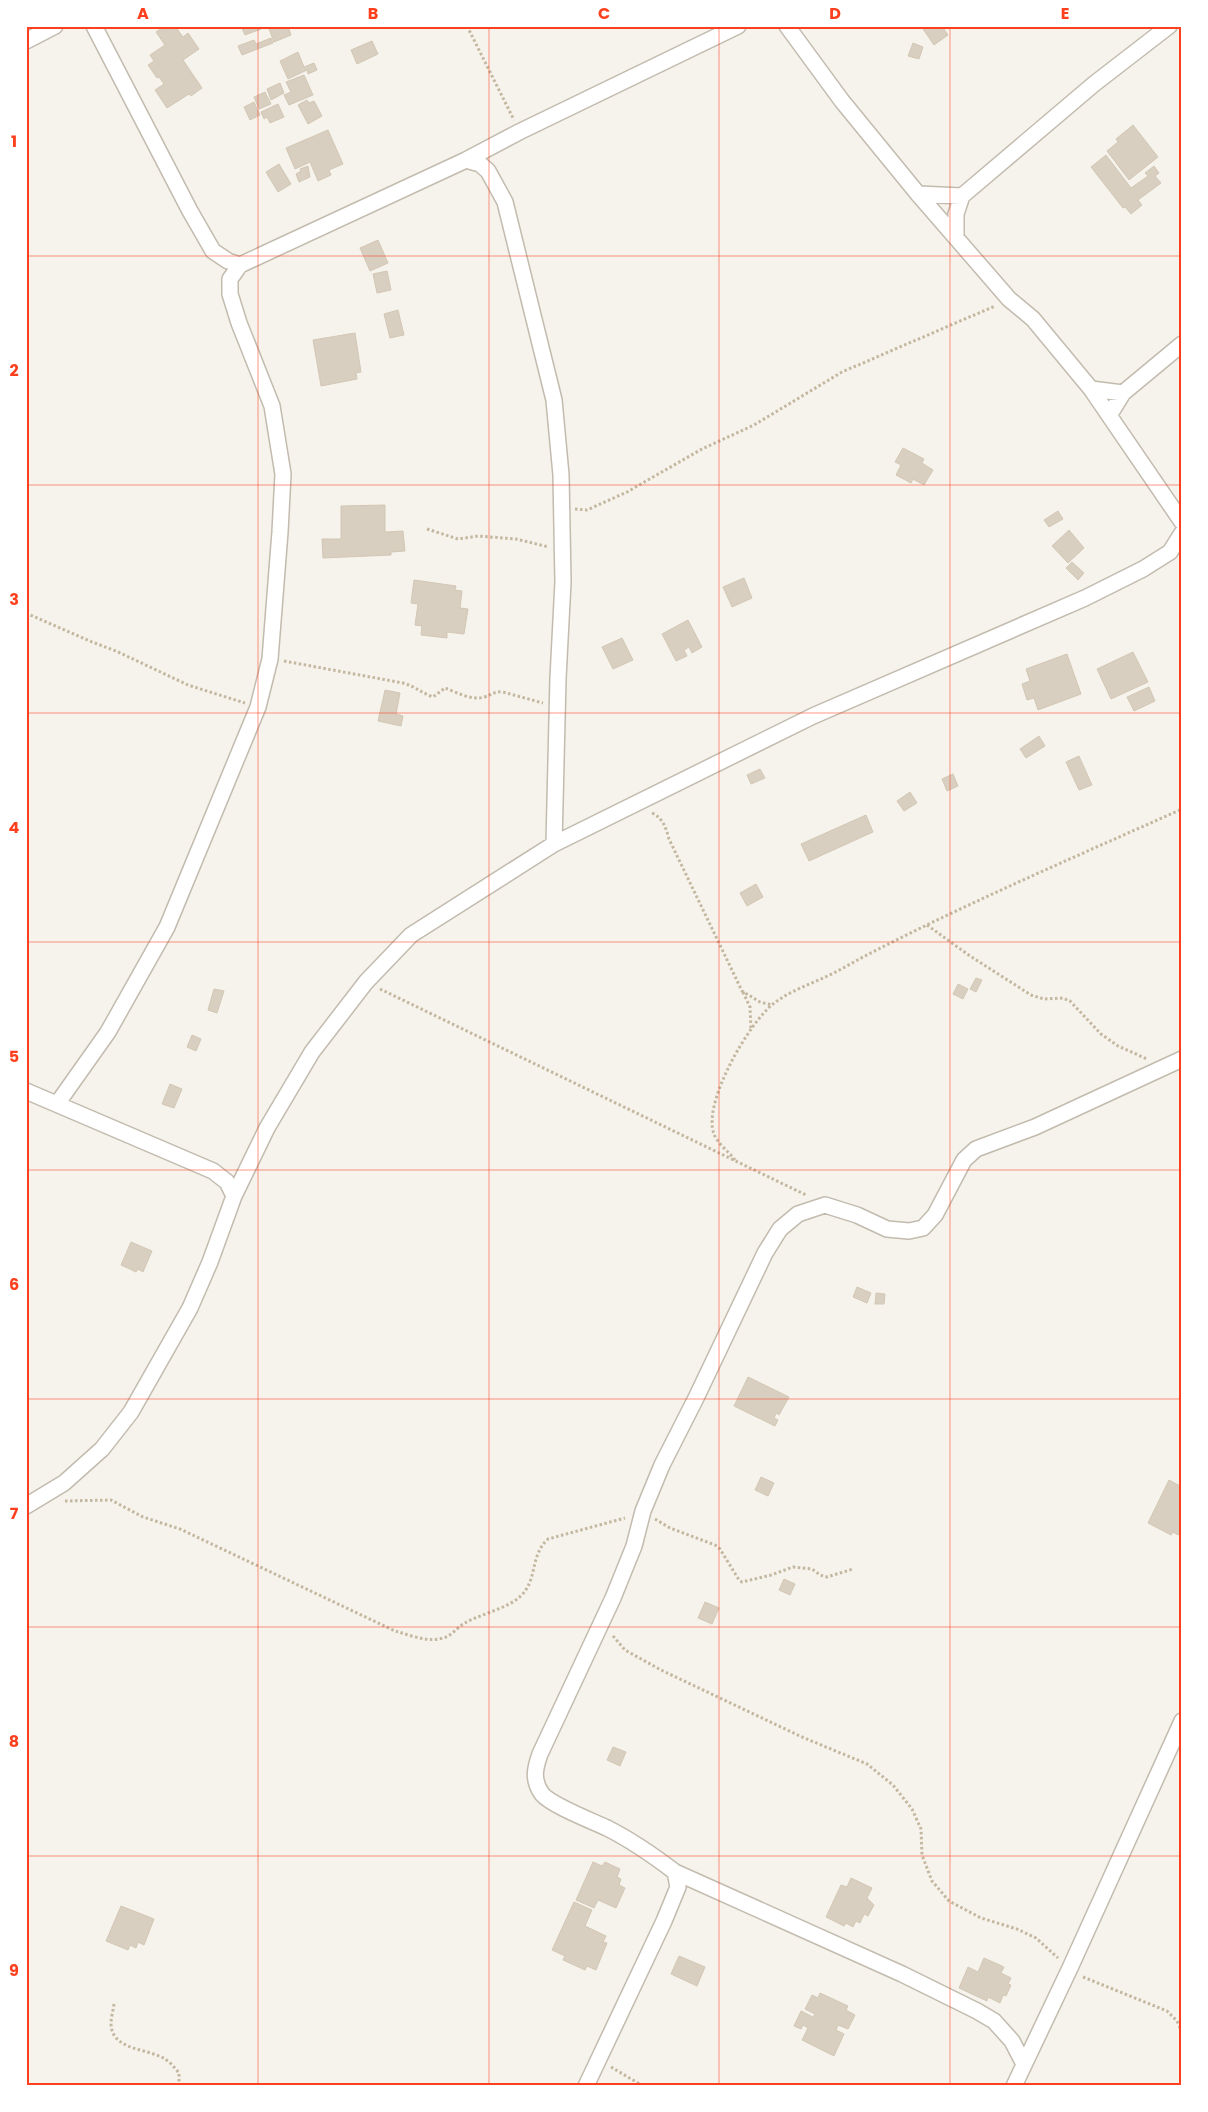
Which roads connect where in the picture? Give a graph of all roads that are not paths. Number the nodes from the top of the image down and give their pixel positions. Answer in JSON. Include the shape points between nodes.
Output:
{"nodes":[{"id":1,"x":55,"y":26,"type":"edge"},
{"id":2,"x":94,"y":26,"type":"edge"},
{"id":3,"x":738,"y":26,"type":"edge"},
{"id":4,"x":787,"y":26,"type":"edge"},
{"id":5,"x":1169,"y":26,"type":"edge"},
{"id":6,"x":26,"y":41,"type":"edge"},
{"id":7,"x":499,"y":142,"type":"junction"},
{"id":8,"x":466,"y":160,"type":"junction"},
{"id":9,"x":488,"y":171,"type":"junction"},
{"id":10,"x":918,"y":194,"type":"junction"},
{"id":11,"x":962,"y":196,"type":"junction"},
{"id":12,"x":956,"y":237,"type":"junction"},
{"id":13,"x":240,"y":265,"type":"junction"},
{"id":14,"x":1182,"y":344,"type":"edge"},
{"id":15,"x":1091,"y":389,"type":"junction"},
{"id":16,"x":1123,"y":393,"type":"junction"},
{"id":17,"x":1110,"y":414,"type":"junction"},
{"id":18,"x":1182,"y":522,"type":"edge"},
{"id":19,"x":1182,"y":533,"type":"edge"},
{"id":20,"x":1176,"y":553,"type":"edge"},
{"id":21,"x":554,"y":844,"type":"junction"},
{"id":22,"x":1182,"y":1059,"type":"edge"},
{"id":23,"x":26,"y":1091,"type":"edge"},
{"id":24,"x":57,"y":1104,"type":"junction"},
{"id":25,"x":234,"y":1196,"type":"junction"},
{"id":26,"x":26,"y":1506,"type":"edge"},
{"id":27,"x":1182,"y":1721,"type":"edge"},
{"id":28,"x":675,"y":1872,"type":"junction"},
{"id":29,"x":1024,"y":2064,"type":"junction"},
{"id":30,"x":586,"y":2086,"type":"edge"},
{"id":31,"x":1014,"y":2086,"type":"edge"}],
"edges":[{"from":1,"to":6,"type":"street"},
{"from":2,"to":13,"type":"street","via":[[213,251]]},
{"from":3,"to":7,"type":"street"},
{"from":4,"to":10,"type":"street","via":[[842,102]]},
{"from":5,"to":11,"type":"street","via":[[1094,84]]},
{"from":7,"to":8,"type":"street"},
{"from":7,"to":9,"type":"street"},
{"from":8,"to":9,"type":"street","via":[[480,164]]},
{"from":8,"to":13,"type":"street"},
{"from":9,"to":21,"type":"street","via":[[505,202],[554,400],[561,475],[563,582]]},
{"from":10,"to":11,"type":"street"},
{"from":10,"to":12,"type":"street"},
{"from":11,"to":12,"type":"street","via":[[956,214]]},
{"from":12,"to":15,"type":"street","via":[[1009,300],[1033,319]]},
{"from":13,"to":24,"type":"street","via":[[230,279],[230,294],[272,406],[283,474],[270,659],[258,707],[167,927],[108,1032]]},
{"from":14,"to":16,"type":"street"},
{"from":15,"to":16,"type":"street"},
{"from":15,"to":17,"type":"street"},
{"from":16,"to":17,"type":"street"},
{"from":17,"to":18,"type":"street"},
{"from":19,"to":20,"type":"street"},
{"from":20,"to":21,"type":"street","via":[[1085,598],[813,716]]},
{"from":21,"to":25,"type":"street","via":[[411,934],[366,982],[312,1052],[267,1128]]},
{"from":22,"to":28,"type":"street","via":[[1035,1127],[976,1149],[964,1160],[934,1215],[923,1228],[910,1232],[886,1229],[825,1204],[798,1214],[780,1229],[765,1253],[662,1465],[643,1511],[634,1546],[534,1771],[536,1784],[543,1796],[609,1829]]},
{"from":23,"to":24,"type":"street"},
{"from":24,"to":25,"type":"street","via":[[213,1171],[227,1182]]},
{"from":25,"to":26,"type":"street","via":[[190,1308],[131,1412],[102,1449],[64,1483]]},
{"from":27,"to":29,"type":"street"},
{"from":28,"to":29,"type":"street","via":[[977,2011],[994,2021],[1012,2041]]},
{"from":28,"to":30,"type":"street","via":[[678,1887],[664,1921]]},
{"from":29,"to":31,"type":"street"}]}
